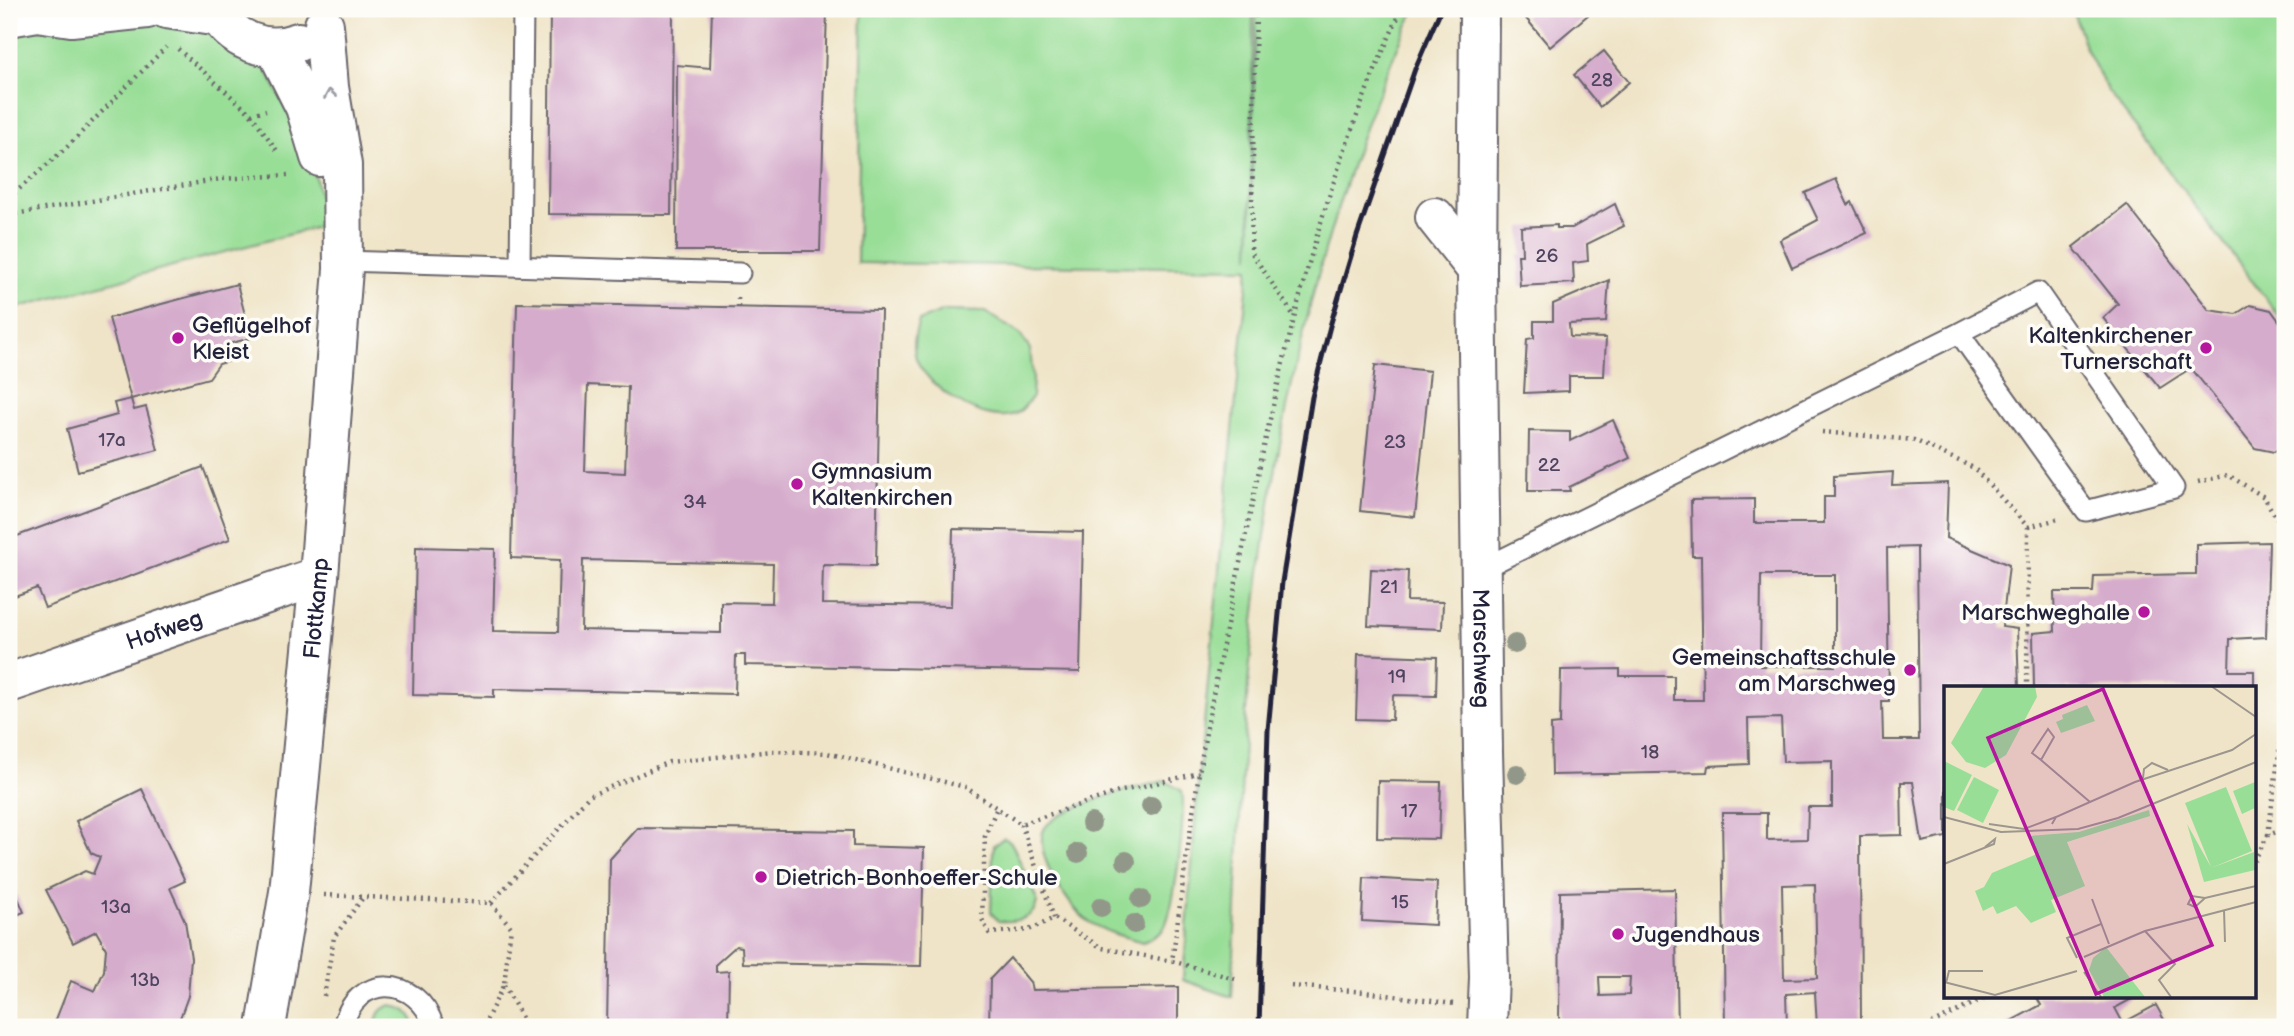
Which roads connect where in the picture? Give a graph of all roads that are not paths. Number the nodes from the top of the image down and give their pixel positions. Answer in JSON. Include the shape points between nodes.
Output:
{"nodes":[{"id":1,"x":147,"y":9,"type":"edge"},
{"id":2,"x":523,"y":9,"type":"edge"},
{"id":3,"x":1479,"y":10,"type":"edge"},
{"id":4,"x":30,"y":13,"type":"edge"},
{"id":5,"x":217,"y":13,"type":"edge"},
{"id":6,"x":328,"y":17,"type":"edge"},
{"id":7,"x":167,"y":26,"type":"edge"},
{"id":8,"x":275,"y":47,"type":"junction"},
{"id":9,"x":343,"y":186,"type":"junction"},
{"id":10,"x":1435,"y":217,"type":"dead end"},
{"id":11,"x":342,"y":261,"type":"junction"},
{"id":12,"x":520,"y":266,"type":"junction"},
{"id":13,"x":1477,"y":270,"type":"junction"},
{"id":14,"x":740,"y":272,"type":"dead end"},
{"id":15,"x":1959,"y":333,"type":"junction"},
{"id":16,"x":1482,"y":569,"type":"junction"},
{"id":17,"x":319,"y":576,"type":"junction"},
{"id":18,"x":9,"y":683,"type":"edge"},
{"id":19,"x":1488,"y":1018,"type":"edge"},
{"id":20,"x":266,"y":1027,"type":"edge"},
{"id":21,"x":343,"y":1027,"type":"edge"},
{"id":22,"x":434,"y":1027,"type":"edge"}],
"edges":[{"from":1,"to":4,"type":"street","via":[[71,17]]},
{"from":2,"to":12,"type":"lane"},
{"from":3,"to":13,"type":"street","name":"Marschweg"},
{"from":5,"to":7,"type":"street"},
{"from":5,"to":8,"type":"street","via":[[243,40]]},
{"from":6,"to":8,"type":"street","name":"Flottkamp","via":[[302,41]]},
{"from":9,"to":6,"type":"street","name":"Flottkamp","one_way":true,"via":[[329,87]]},
{"from":8,"to":9,"type":"street","via":[[305,107],[321,159]]},
{"from":9,"to":11,"type":"street","name":"Flottkamp"},
{"from":10,"to":13,"type":"street"},
{"from":11,"to":12,"type":"lane"},
{"from":11,"to":17,"type":"street","name":"Flottkamp"},
{"from":12,"to":14,"type":"lane"},
{"from":13,"to":16,"type":"street","name":"Marschweg"},
{"from":15,"to":15,"type":"lane","via":[[2086,511],[2174,488],[2038,292]]},
{"from":15,"to":16,"type":"lane"},
{"from":16,"to":19,"type":"street","name":"Marschweg"},
{"from":17,"to":18,"type":"street","name":"Hofweg"},
{"from":17,"to":20,"type":"street","name":"Flottkamp","via":[[289,892]]},
{"from":21,"to":22,"type":"lane","via":[[345,1016],[363,994],[392,987],[420,999]]}]}
